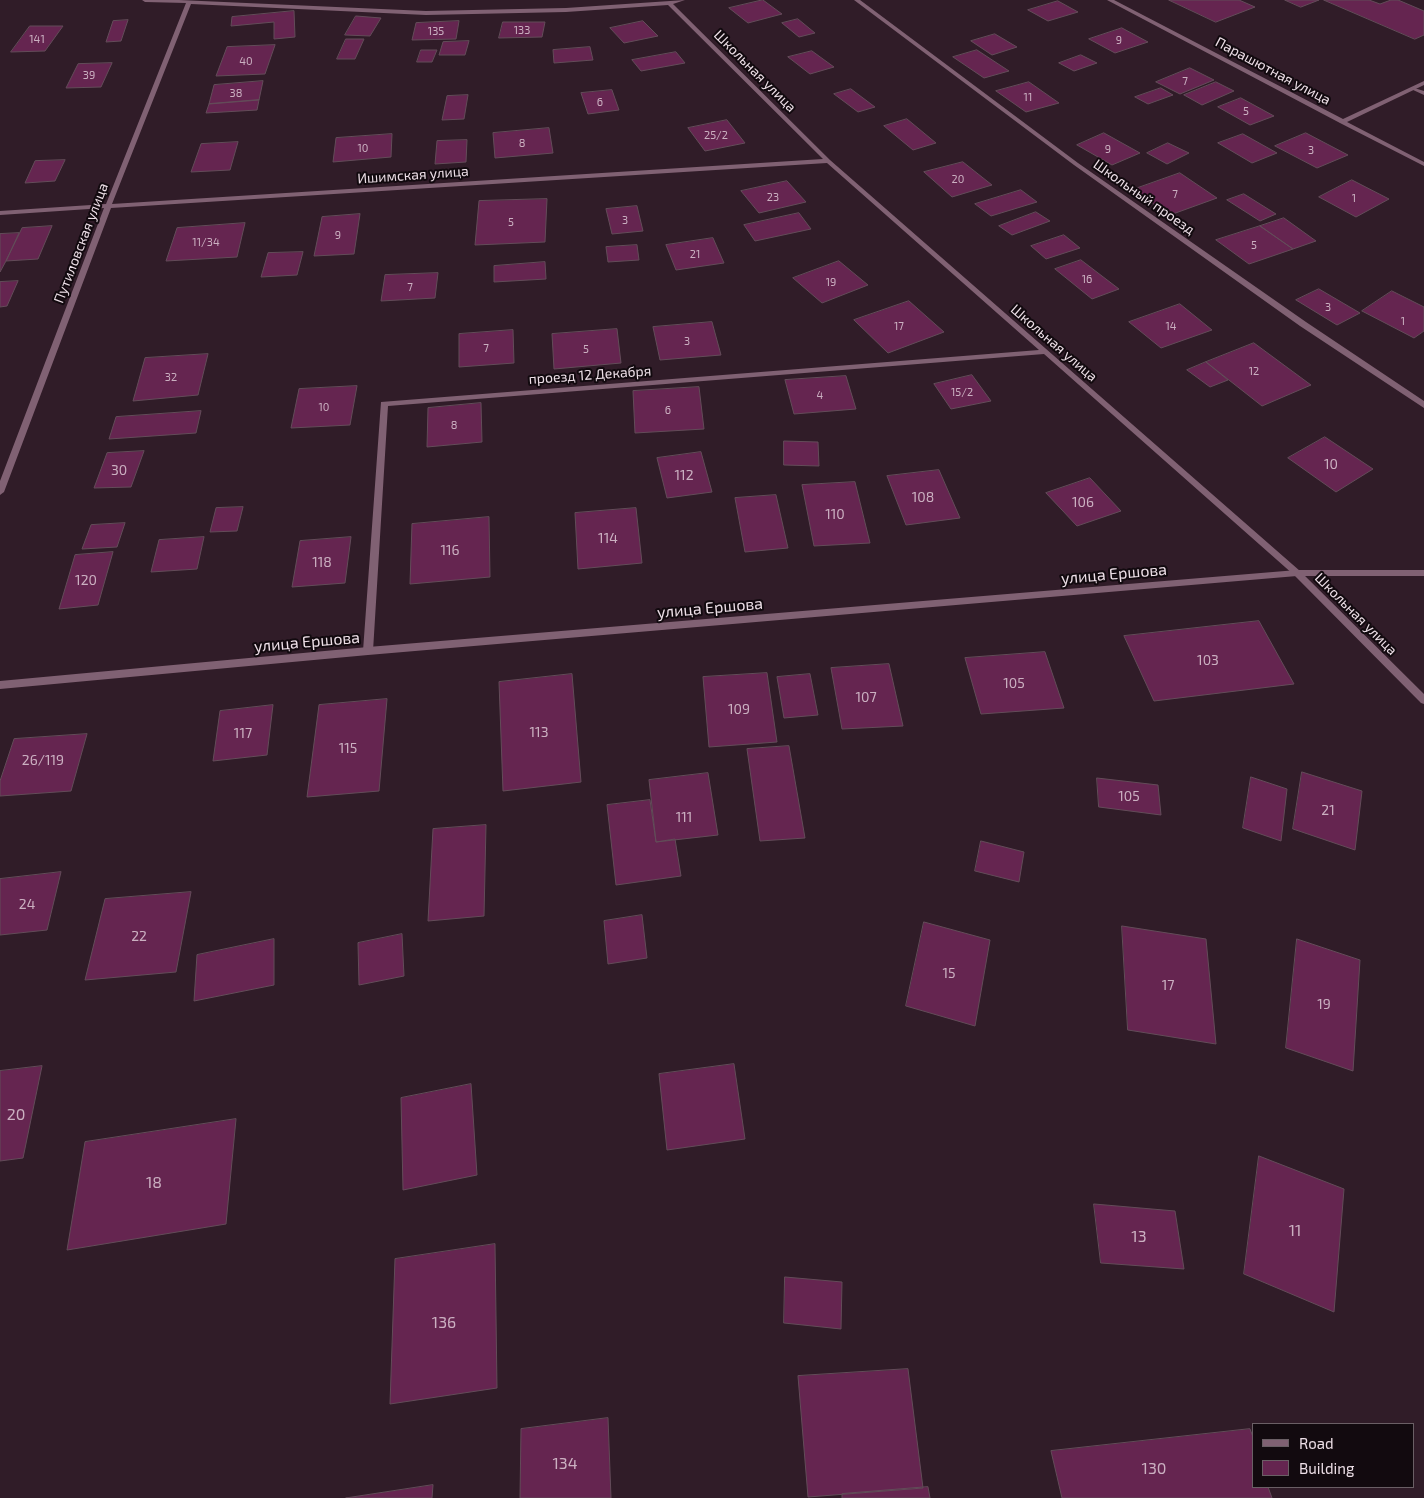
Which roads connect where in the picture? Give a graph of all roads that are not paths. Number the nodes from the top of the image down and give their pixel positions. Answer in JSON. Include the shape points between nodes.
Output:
{"nodes":[{"id":1,"x":145,"y":0,"type":"edge"},
{"id":2,"x":682,"y":0,"type":"edge"},
{"id":3,"x":857,"y":0,"type":"edge"},
{"id":4,"x":1110,"y":0,"type":"edge"},
{"id":5,"x":189,"y":3,"type":"junction"},
{"id":6,"x":669,"y":3,"type":"junction"},
{"id":7,"x":1424,"y":83,"type":"edge"},
{"id":8,"x":1413,"y":88,"type":"junction"},
{"id":9,"x":1424,"y":93,"type":"edge"},
{"id":10,"x":1342,"y":122,"type":"junction"},
{"id":11,"x":828,"y":162,"type":"junction"},
{"id":12,"x":1424,"y":164,"type":"edge"},
{"id":13,"x":108,"y":207,"type":"junction"},
{"id":14,"x":0,"y":213,"type":"edge"},
{"id":15,"x":1045,"y":352,"type":"junction"},
{"id":16,"x":1424,"y":404,"type":"edge"},
{"id":17,"x":0,"y":492,"type":"edge"},
{"id":18,"x":1297,"y":573,"type":"junction"},
{"id":19,"x":1424,"y":574,"type":"edge"},
{"id":20,"x":368,"y":651,"type":"junction"},
{"id":21,"x":0,"y":685,"type":"edge"},
{"id":22,"x":1424,"y":700,"type":"edge"}],
"edges":[{"from":1,"to":5,"type":"street"},
{"from":2,"to":6,"type":"street"},
{"from":3,"to":16,"type":"street","name":"Школьный проезд","via":[[1076,164],[1303,324]]},
{"from":4,"to":10,"type":"street","name":"Парашютная улица"},
{"from":5,"to":6,"type":"street","via":[[426,13],[566,10]]},
{"from":5,"to":13,"type":"street","name":"Путиловская улица"},
{"from":6,"to":11,"type":"street","name":"Школьная улица"},
{"from":7,"to":8,"type":"street"},
{"from":8,"to":9,"type":"street"},
{"from":8,"to":10,"type":"street"},
{"from":10,"to":12,"type":"street","name":"Парашютная улица"},
{"from":11,"to":13,"type":"street","name":"Ишимская улица"},
{"from":11,"to":15,"type":"street","name":"Школьная улица"},
{"from":13,"to":14,"type":"street","name":"Ишимская улица"},
{"from":13,"to":17,"type":"street","name":"Путиловская улица"},
{"from":15,"to":18,"type":"street","name":"Школьная улица"},
{"from":15,"to":20,"type":"street","name":"проезд 12 Декабря","via":[[384,404]]},
{"from":18,"to":19,"type":"street","name":"улица Ершова"},
{"from":18,"to":20,"type":"street","name":"улица Ершова"},
{"from":18,"to":22,"type":"street","name":"Школьная улица"},
{"from":20,"to":21,"type":"street","name":"улица Ершова"}]}
